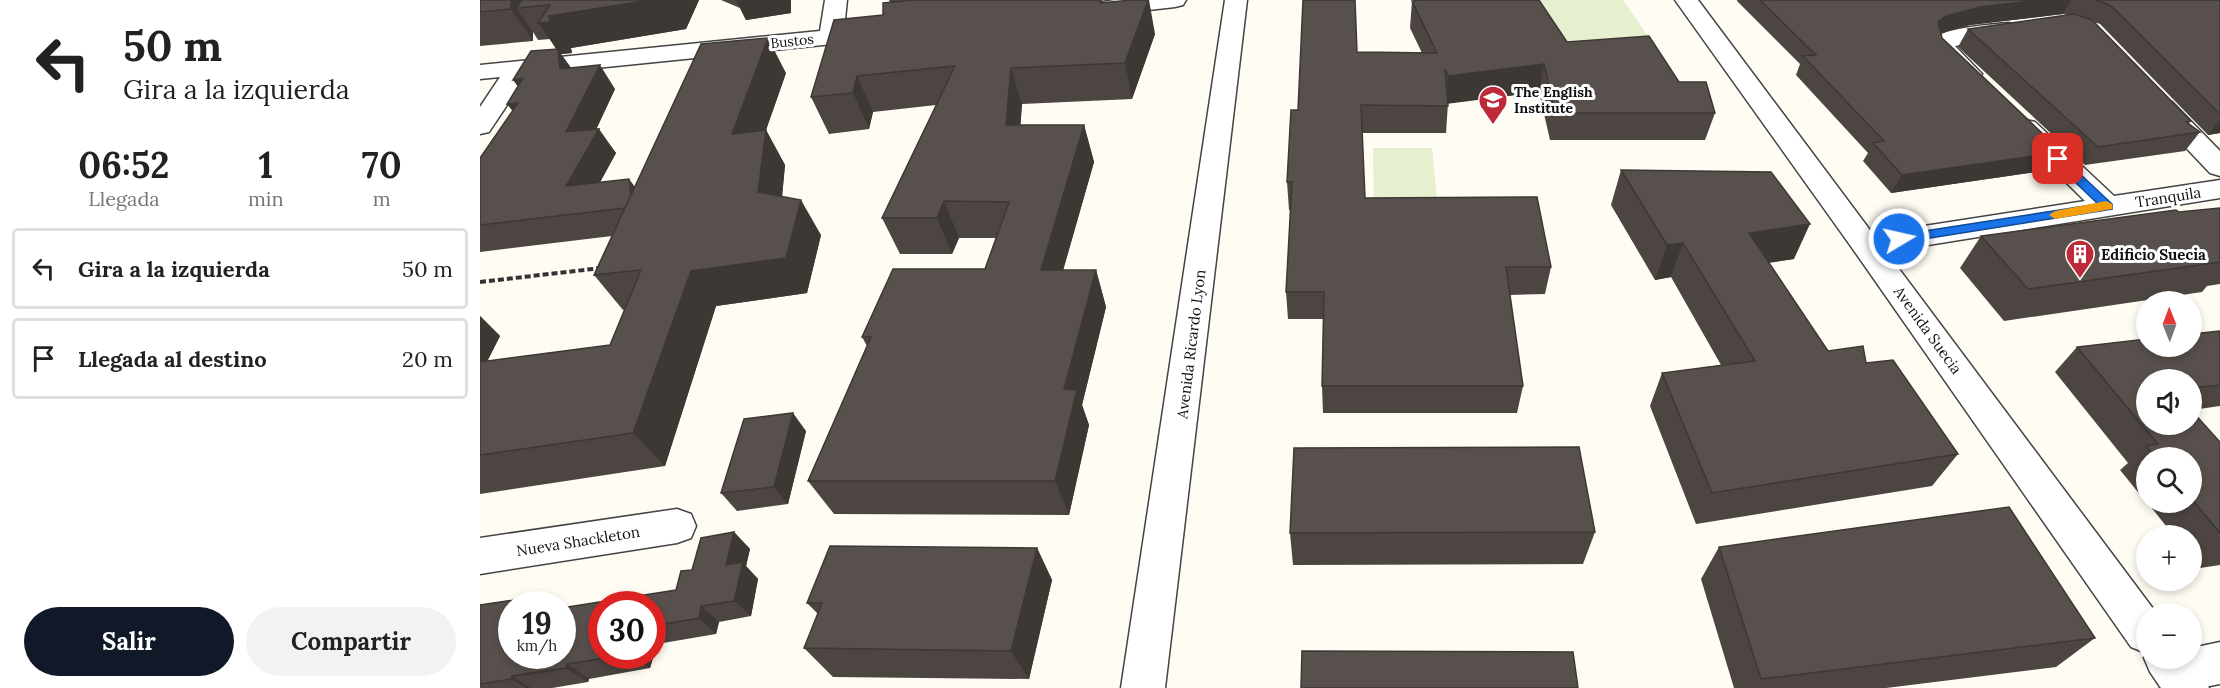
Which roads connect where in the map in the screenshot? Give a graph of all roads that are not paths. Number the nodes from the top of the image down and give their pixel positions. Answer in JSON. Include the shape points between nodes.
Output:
{"nodes":[{"id":1,"x":836,"y":0,"type":"edge"},
{"id":2,"x":1175,"y":0,"type":"edge"},
{"id":3,"x":1236,"y":0,"type":"edge"},
{"id":4,"x":1686,"y":0,"type":"edge"},
{"id":5,"x":1079,"y":10,"type":"edge"},
{"id":6,"x":2027,"y":28,"type":"edge"},
{"id":7,"x":890,"y":31,"type":"edge"},
{"id":8,"x":831,"y":37,"type":"junction"},
{"id":9,"x":519,"y":68,"type":"junction"},
{"id":10,"x":480,"y":72,"type":"edge"},
{"id":11,"x":1984,"y":89,"type":"edge"},
{"id":12,"x":2145,"y":90,"type":"edge"},
{"id":13,"x":2009,"y":112,"type":"edge"},
{"id":14,"x":480,"y":126,"type":"edge"},
{"id":15,"x":2220,"y":167,"type":"edge"},
{"id":16,"x":2220,"y":189,"type":"edge"},
{"id":17,"x":2108,"y":207,"type":"junction"},
{"id":18,"x":1866,"y":244,"type":"junction"},
{"id":19,"x":677,"y":526,"type":"dead end"},
{"id":20,"x":480,"y":556,"type":"edge"},
{"id":21,"x":2136,"y":619,"type":"edge"},
{"id":22,"x":2220,"y":663,"type":"edge"},
{"id":23,"x":2176,"y":673,"type":"edge"},
{"id":24,"x":1143,"y":688,"type":"edge"}],
"edges":[{"from":1,"to":8,"type":"street"},
{"from":2,"to":5,"type":"street"},
{"from":3,"to":24,"type":"street","name":"Avenida Ricardo Lyon"},
{"from":4,"to":18,"type":"street","name":"Avenida Suecia"},
{"from":6,"to":11,"type":"street","via":[[1942,42],[1944,50]]},
{"from":7,"to":8,"type":"street","name":"Bustos"},
{"from":8,"to":9,"type":"street","name":"Bustos"},
{"from":9,"to":10,"type":"street","name":"Bustos"},
{"from":9,"to":14,"type":"street"},
{"from":12,"to":15,"type":"street"},
{"from":13,"to":17,"type":"street"},
{"from":16,"to":17,"type":"street","name":"Tranquila"},
{"from":17,"to":18,"type":"street","name":"Tranquila"},
{"from":18,"to":21,"type":"street","name":"Avenida Suecia"},
{"from":19,"to":20,"type":"street","name":"Nueva Shackleton"},
{"from":22,"to":23,"type":"street"}]}
